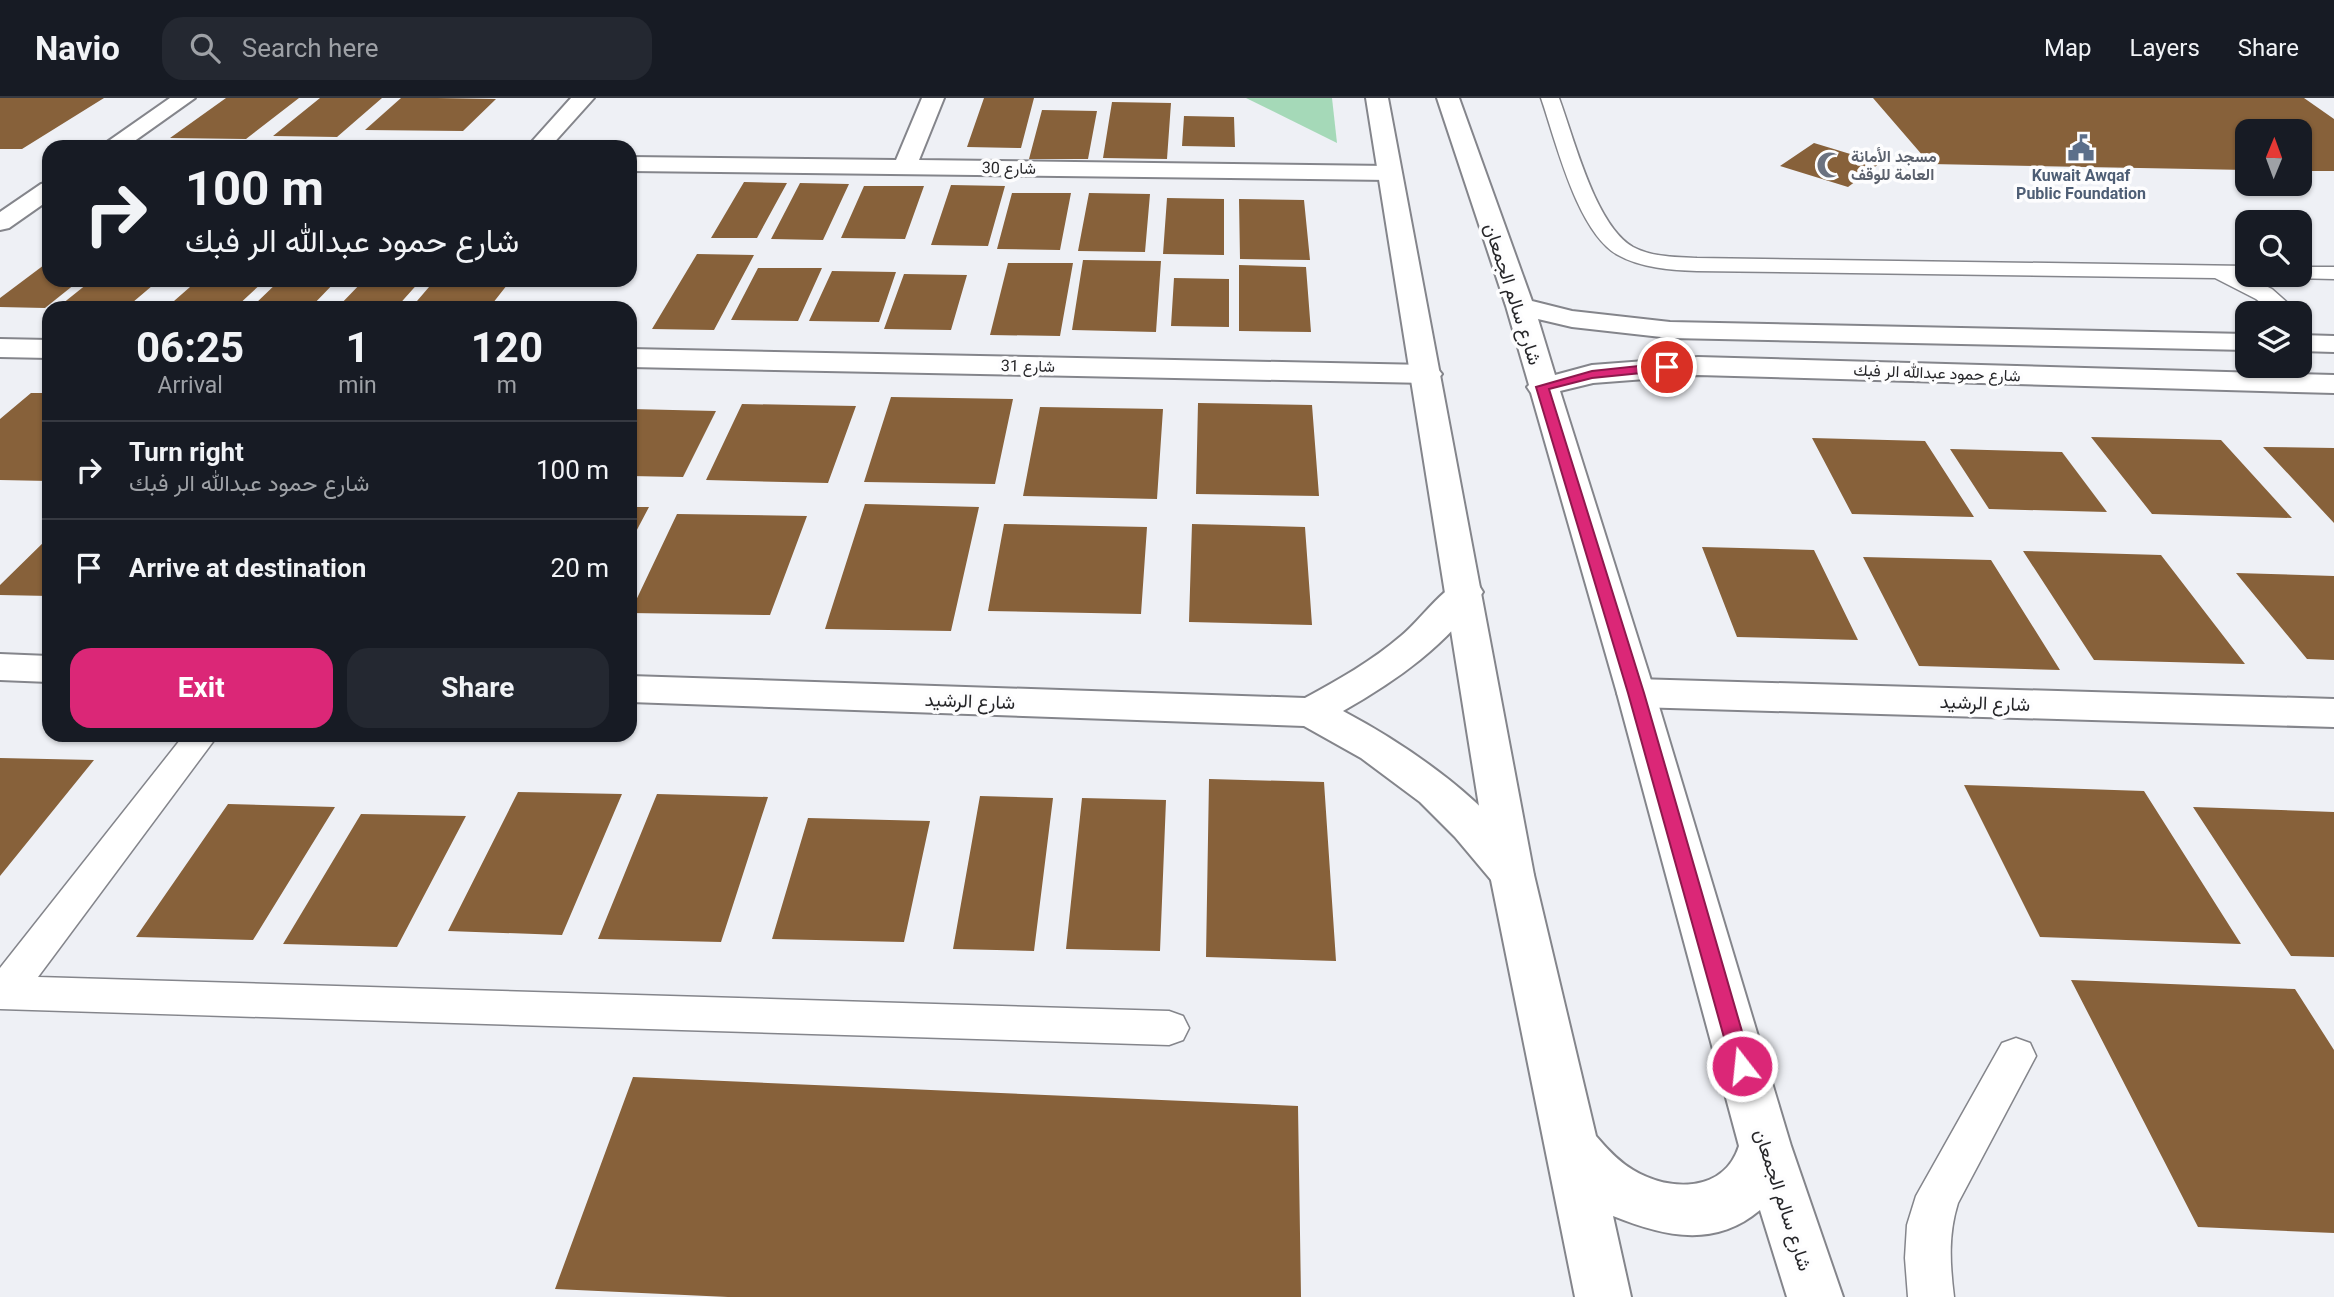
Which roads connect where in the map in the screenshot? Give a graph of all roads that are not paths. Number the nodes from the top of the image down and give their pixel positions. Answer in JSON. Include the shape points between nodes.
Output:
{"nodes":[{"id":1,"x":184,"y":98,"type":"edge"},
{"id":2,"x":583,"y":98,"type":"edge"},
{"id":3,"x":933,"y":98,"type":"edge"},
{"id":4,"x":1550,"y":98,"type":"edge"},
{"id":5,"x":1380,"y":100,"type":"edge"},
{"id":6,"x":1446,"y":100,"type":"edge"},
{"id":7,"x":121,"y":140,"type":"edge"},
{"id":8,"x":544,"y":140,"type":"edge"},
{"id":9,"x":637,"y":164,"type":"edge"},
{"id":10,"x":905,"y":167,"type":"junction"},
{"id":11,"x":1389,"y":173,"type":"junction"},
{"id":12,"x":42,"y":194,"type":"edge"},
{"id":13,"x":0,"y":223,"type":"edge"},
{"id":14,"x":2218,"y":272,"type":"junction"},
{"id":15,"x":2235,"y":272,"type":"edge"},
{"id":16,"x":2312,"y":274,"type":"edge"},
{"id":17,"x":2332,"y":276,"type":"edge"},
{"id":18,"x":2273,"y":301,"type":"edge"},
{"id":19,"x":1520,"y":306,"type":"junction"},
{"id":20,"x":2235,"y":342,"type":"edge"},
{"id":21,"x":2312,"y":343,"type":"edge"},
{"id":22,"x":2334,"y":344,"type":"edge"},
{"id":23,"x":0,"y":348,"type":"edge"},
{"id":24,"x":42,"y":349,"type":"edge"},
{"id":25,"x":637,"y":358,"type":"edge"},
{"id":26,"x":1426,"y":373,"type":"junction"},
{"id":27,"x":2334,"y":384,"type":"edge"},
{"id":28,"x":1542,"y":387,"type":"junction"},
{"id":29,"x":1465,"y":592,"type":"junction"},
{"id":30,"x":0,"y":667,"type":"edge"},
{"id":31,"x":42,"y":669,"type":"edge"},
{"id":32,"x":637,"y":689,"type":"edge"},
{"id":33,"x":1636,"y":693,"type":"junction"},
{"id":34,"x":1311,"y":712,"type":"junction"},
{"id":35,"x":2334,"y":713,"type":"edge"},
{"id":36,"x":197,"y":742,"type":"edge"},
{"id":37,"x":1512,"y":876,"type":"junction"},
{"id":38,"x":2,"y":992,"type":"edge"},
{"id":39,"x":1169,"y":1028,"type":"dead end"},
{"id":40,"x":2016,"y":1056,"type":"dead end"},
{"id":41,"x":1765,"y":1146,"type":"junction"},
{"id":42,"x":1573,"y":1149,"type":"junction"},
{"id":43,"x":1603,"y":1297,"type":"edge"},
{"id":44,"x":1815,"y":1297,"type":"edge"},
{"id":45,"x":1931,"y":1297,"type":"edge"}],
"edges":[{"from":1,"to":7,"type":"street"},
{"from":2,"to":8,"type":"street"},
{"from":3,"to":10,"type":"street"},
{"from":4,"to":14,"type":"lane","via":[[1596,219],[1616,245],[1655,260],[1724,265]]},
{"from":5,"to":11,"type":"street"},
{"from":6,"to":19,"type":"street","name":"شارع سالم الجمعان"},
{"from":9,"to":10,"type":"street","name":"شارع 30"},
{"from":10,"to":11,"type":"street","name":"شارع 30"},
{"from":11,"to":26,"type":"street"},
{"from":12,"to":13,"type":"street"},
{"from":14,"to":15,"type":"lane"},
{"from":14,"to":18,"type":"lane"},
{"from":16,"to":17,"type":"lane"},
{"from":19,"to":20,"type":"street","name":"شارع حمود عبدالله الر فبك","via":[[1572,319],[1670,330]]},
{"from":19,"to":28,"type":"street","name":"شارع سالم الجمعان"},
{"from":21,"to":22,"type":"street"},
{"from":23,"to":24,"type":"street"},
{"from":25,"to":26,"type":"street","name":"شارع 31"},
{"from":26,"to":29,"type":"street"},
{"from":27,"to":28,"type":"street","name":"شارع حمود عبدالله الر فبك","via":[[1698,366],[1592,374]]},
{"from":28,"to":33,"type":"street","name":"شارع سالم الجمعان"},
{"from":29,"to":34,"type":"street","via":[[1421,642]]},
{"from":29,"to":37,"type":"street"},
{"from":30,"to":31,"type":"street"},
{"from":32,"to":34,"type":"street","name":"شارع الرشيد"},
{"from":33,"to":35,"type":"street","name":"شارع الرشيد"},
{"from":33,"to":41,"type":"street","name":"شارع سالم الجمعان"},
{"from":34,"to":37,"type":"street","name":"شارع الرشيد","via":[[1396,760],[1434,790]]},
{"from":36,"to":38,"type":"lane"},
{"from":37,"to":42,"type":"street"},
{"from":38,"to":39,"type":"lane"},
{"from":40,"to":45,"type":"lane","via":[[1938,1196],[1929,1225]]},
{"from":41,"to":42,"type":"street","via":[[1756,1173],[1735,1196],[1706,1209],[1670,1209],[1633,1199],[1599,1178]]},
{"from":41,"to":44,"type":"street","name":"شارع سالم الجمعان"},
{"from":42,"to":43,"type":"street"}]}
